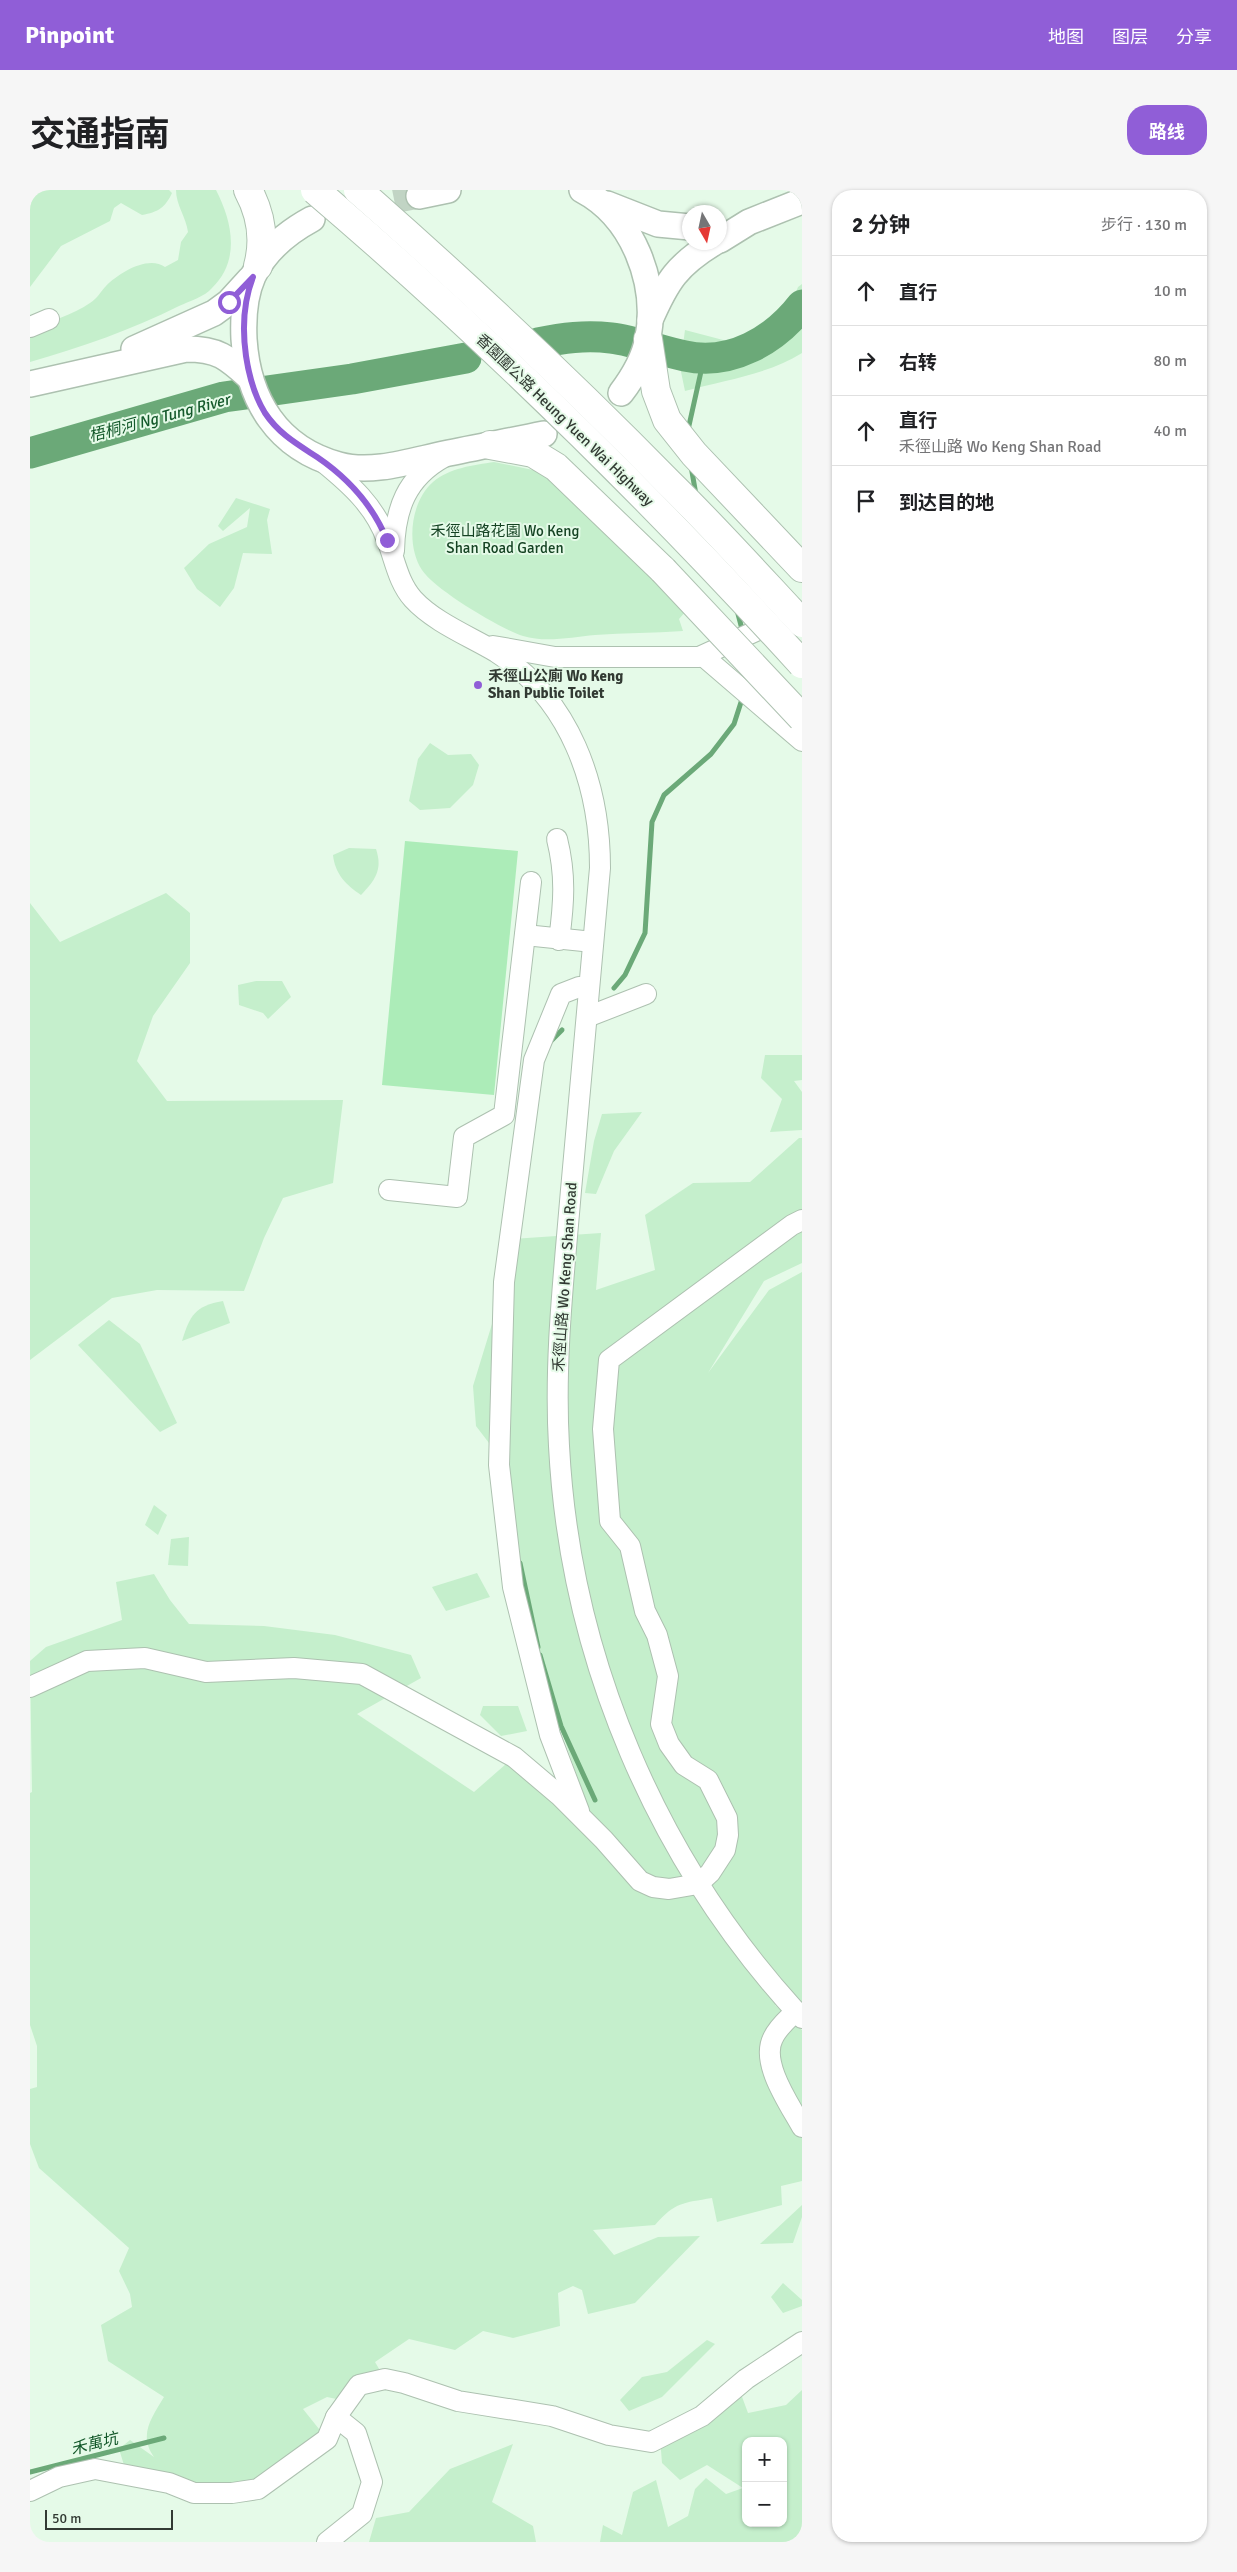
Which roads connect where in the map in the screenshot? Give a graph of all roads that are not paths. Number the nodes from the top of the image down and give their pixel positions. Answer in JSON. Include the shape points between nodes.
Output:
{"nodes":[{"id":1,"x":248,"y":190,"type":"edge"},
{"id":2,"x":315,"y":190,"type":"edge"},
{"id":3,"x":358,"y":190,"type":"edge"},
{"id":4,"x":448,"y":190,"type":"edge"},
{"id":5,"x":591,"y":195,"type":"edge"},
{"id":6,"x":419,"y":196,"type":"tunnel mouth"},
{"id":7,"x":802,"y":201,"type":"edge"},
{"id":8,"x":312,"y":219,"type":"dead end"},
{"id":9,"x":749,"y":222,"type":"junction"},
{"id":10,"x":727,"y":224,"type":"edge"},
{"id":11,"x":682,"y":227,"type":"edge"},
{"id":12,"x":727,"y":236,"type":"edge"},
{"id":13,"x":702,"y":250,"type":"edge"},
{"id":14,"x":255,"y":272,"type":"junction"},
{"id":15,"x":651,"y":316,"type":"junction"},
{"id":16,"x":49,"y":319,"type":"dead end"},
{"id":17,"x":30,"y":327,"type":"edge"},
{"id":18,"x":235,"y":352,"type":"junction"},
{"id":19,"x":76,"y":374,"type":"junction"},
{"id":20,"x":30,"y":384,"type":"edge"},
{"id":21,"x":544,"y":434,"type":"dead end"},
{"id":22,"x":490,"y":445,"type":"junction"},
{"id":23,"x":452,"y":452,"type":"junction"},
{"id":24,"x":310,"y":453,"type":"junction"},
{"id":25,"x":394,"y":560,"type":"junction"},
{"id":26,"x":802,"y":568,"type":"edge"},
{"id":27,"x":802,"y":610,"type":"edge"},
{"id":28,"x":802,"y":623,"type":"edge"},
{"id":29,"x":472,"y":639,"type":"junction"},
{"id":30,"x":703,"y":656,"type":"junction"},
{"id":31,"x":802,"y":664,"type":"edge"},
{"id":32,"x":802,"y":718,"type":"edge"},
{"id":33,"x":802,"y":741,"type":"edge"},
{"id":34,"x":557,"y":839,"type":"dead end"},
{"id":35,"x":531,"y":882,"type":"dead end"},
{"id":36,"x":525,"y":936,"type":"junction"},
{"id":37,"x":559,"y":940,"type":"junction"},
{"id":38,"x":593,"y":942,"type":"junction"},
{"id":39,"x":589,"y":987,"type":"junction"},
{"id":40,"x":646,"y":994,"type":"dead end"},
{"id":41,"x":587,"y":1017,"type":"junction"},
{"id":42,"x":389,"y":1190,"type":"dead end"},
{"id":43,"x":802,"y":1220,"type":"edge"},
{"id":44,"x":30,"y":1687,"type":"edge"},
{"id":45,"x":581,"y":1817,"type":"junction"},
{"id":46,"x":698,"y":1884,"type":"junction"},
{"id":47,"x":799,"y":2015,"type":"edge"},
{"id":48,"x":802,"y":2127,"type":"edge"},
{"id":49,"x":802,"y":2342,"type":"edge"},
{"id":50,"x":336,"y":2417,"type":"junction"},
{"id":51,"x":30,"y":2491,"type":"edge"},
{"id":52,"x":326,"y":2542,"type":"edge"}],
"edges":[{"from":1,"to":14,"type":"highway","via":[[258,212],[262,236]]},
{"from":2,"to":31,"type":"highway","name":"香園圍公路 Heung Yuen Wai Highway","bridge":true,"via":[[419,280],[551,403],[650,501]]},
{"from":3,"to":28,"type":"highway","name":"香園圍公路 Heung Yuen Wai Highway","bridge":true,"via":[[445,266],[577,391],[671,484]]},
{"from":4,"to":6,"type":"main road"},
{"from":5,"to":11,"type":"main road","via":[[645,220]]},
{"from":5,"to":15,"type":"main road","via":[[618,219],[632,239],[642,268]]},
{"from":7,"to":9,"type":"main road"},
{"from":8,"to":14,"type":"main road","via":[[289,234]]},
{"from":9,"to":10,"type":"main road"},
{"from":9,"to":12,"type":"main road"},
{"from":13,"to":15,"type":"main road","via":[[682,265]]},
{"from":14,"to":18,"type":"main road"},
{"from":14,"to":19,"type":"main road","via":[[229,302],[200,321]]},
{"from":15,"to":26,"type":"highway","via":[[636,380],[661,407],[681,438]]},
{"from":16,"to":17,"type":"street"},
{"from":18,"to":19,"type":"main road","via":[[186,349]]},
{"from":18,"to":24,"type":"main road","via":[[266,414],[287,438]]},
{"from":19,"to":20,"type":"main road"},
{"from":21,"to":22,"type":"main road"},
{"from":22,"to":23,"type":"main road"},
{"from":22,"to":32,"type":"highway","bridge":true,"via":[[533,454],[556,467],[663,570]]},
{"from":23,"to":24,"type":"main road","via":[[363,468],[338,465]]},
{"from":23,"to":25,"type":"street","name":"禾徑山路 Wo Keng Shan Road","via":[[424,471],[406,493],[397,514]]},
{"from":24,"to":25,"type":"street","name":"禾徑山路 Wo Keng Shan Road","via":[[343,478],[368,505],[380,522]]},
{"from":25,"to":29,"type":"street","name":"禾徑山路 Wo Keng Shan Road","via":[[414,600]]},
{"from":27,"to":30,"type":"street"},
{"from":29,"to":30,"type":"street","via":[[520,653],[555,658]]},
{"from":29,"to":38,"type":"street","name":"禾徑山路 Wo Keng Shan Road","via":[[498,654],[533,684],[558,714],[580,753],[599,828],[600,868]]},
{"from":30,"to":33,"type":"street"},
{"from":34,"to":37,"type":"street","via":[[563,863],[565,908]]},
{"from":35,"to":36,"type":"street"},
{"from":36,"to":37,"type":"street"},
{"from":36,"to":42,"type":"street","via":[[504,1115],[464,1137],[457,1197]]},
{"from":37,"to":38,"type":"street"},
{"from":38,"to":39,"type":"street","name":"禾徑山路 Wo Keng Shan Road"},
{"from":39,"to":41,"type":"street","name":"禾徑山路 Wo Keng Shan Road"},
{"from":39,"to":45,"type":"street","via":[[561,994],[534,1060],[504,1282],[499,1465],[513,1587],[550,1735]]},
{"from":40,"to":41,"type":"street"},
{"from":41,"to":46,"type":"street","name":"禾徑山路 Wo Keng Shan Road","via":[[558,1360],[558,1444],[566,1526],[584,1617],[613,1711],[647,1792]]},
{"from":43,"to":46,"type":"street","via":[[609,1360],[603,1429],[610,1521],[630,1546],[645,1611],[657,1635],[668,1676],[661,1724],[669,1744],[684,1765],[708,1780],[727,1818],[725,1850],[710,1873]]},
{"from":44,"to":45,"type":"street","via":[[87,1661],[145,1658],[206,1672],[294,1668],[362,1674],[514,1757]]},
{"from":45,"to":46,"type":"street","via":[[640,1881],[662,1889]]},
{"from":46,"to":47,"type":"street","name":"禾徑山路 Wo Keng Shan Road"},
{"from":47,"to":48,"type":"street","via":[[777,2031],[769,2051],[775,2076]]},
{"from":49,"to":50,"type":"street","via":[[746,2379],[702,2416],[652,2442],[609,2435],[552,2416],[458,2401],[385,2379],[359,2385]]},
{"from":50,"to":51,"type":"street","via":[[327,2439],[258,2489],[194,2493],[169,2483],[95,2469],[59,2477]]},
{"from":50,"to":52,"type":"street","via":[[356,2433],[372,2482],[362,2514]]}]}
